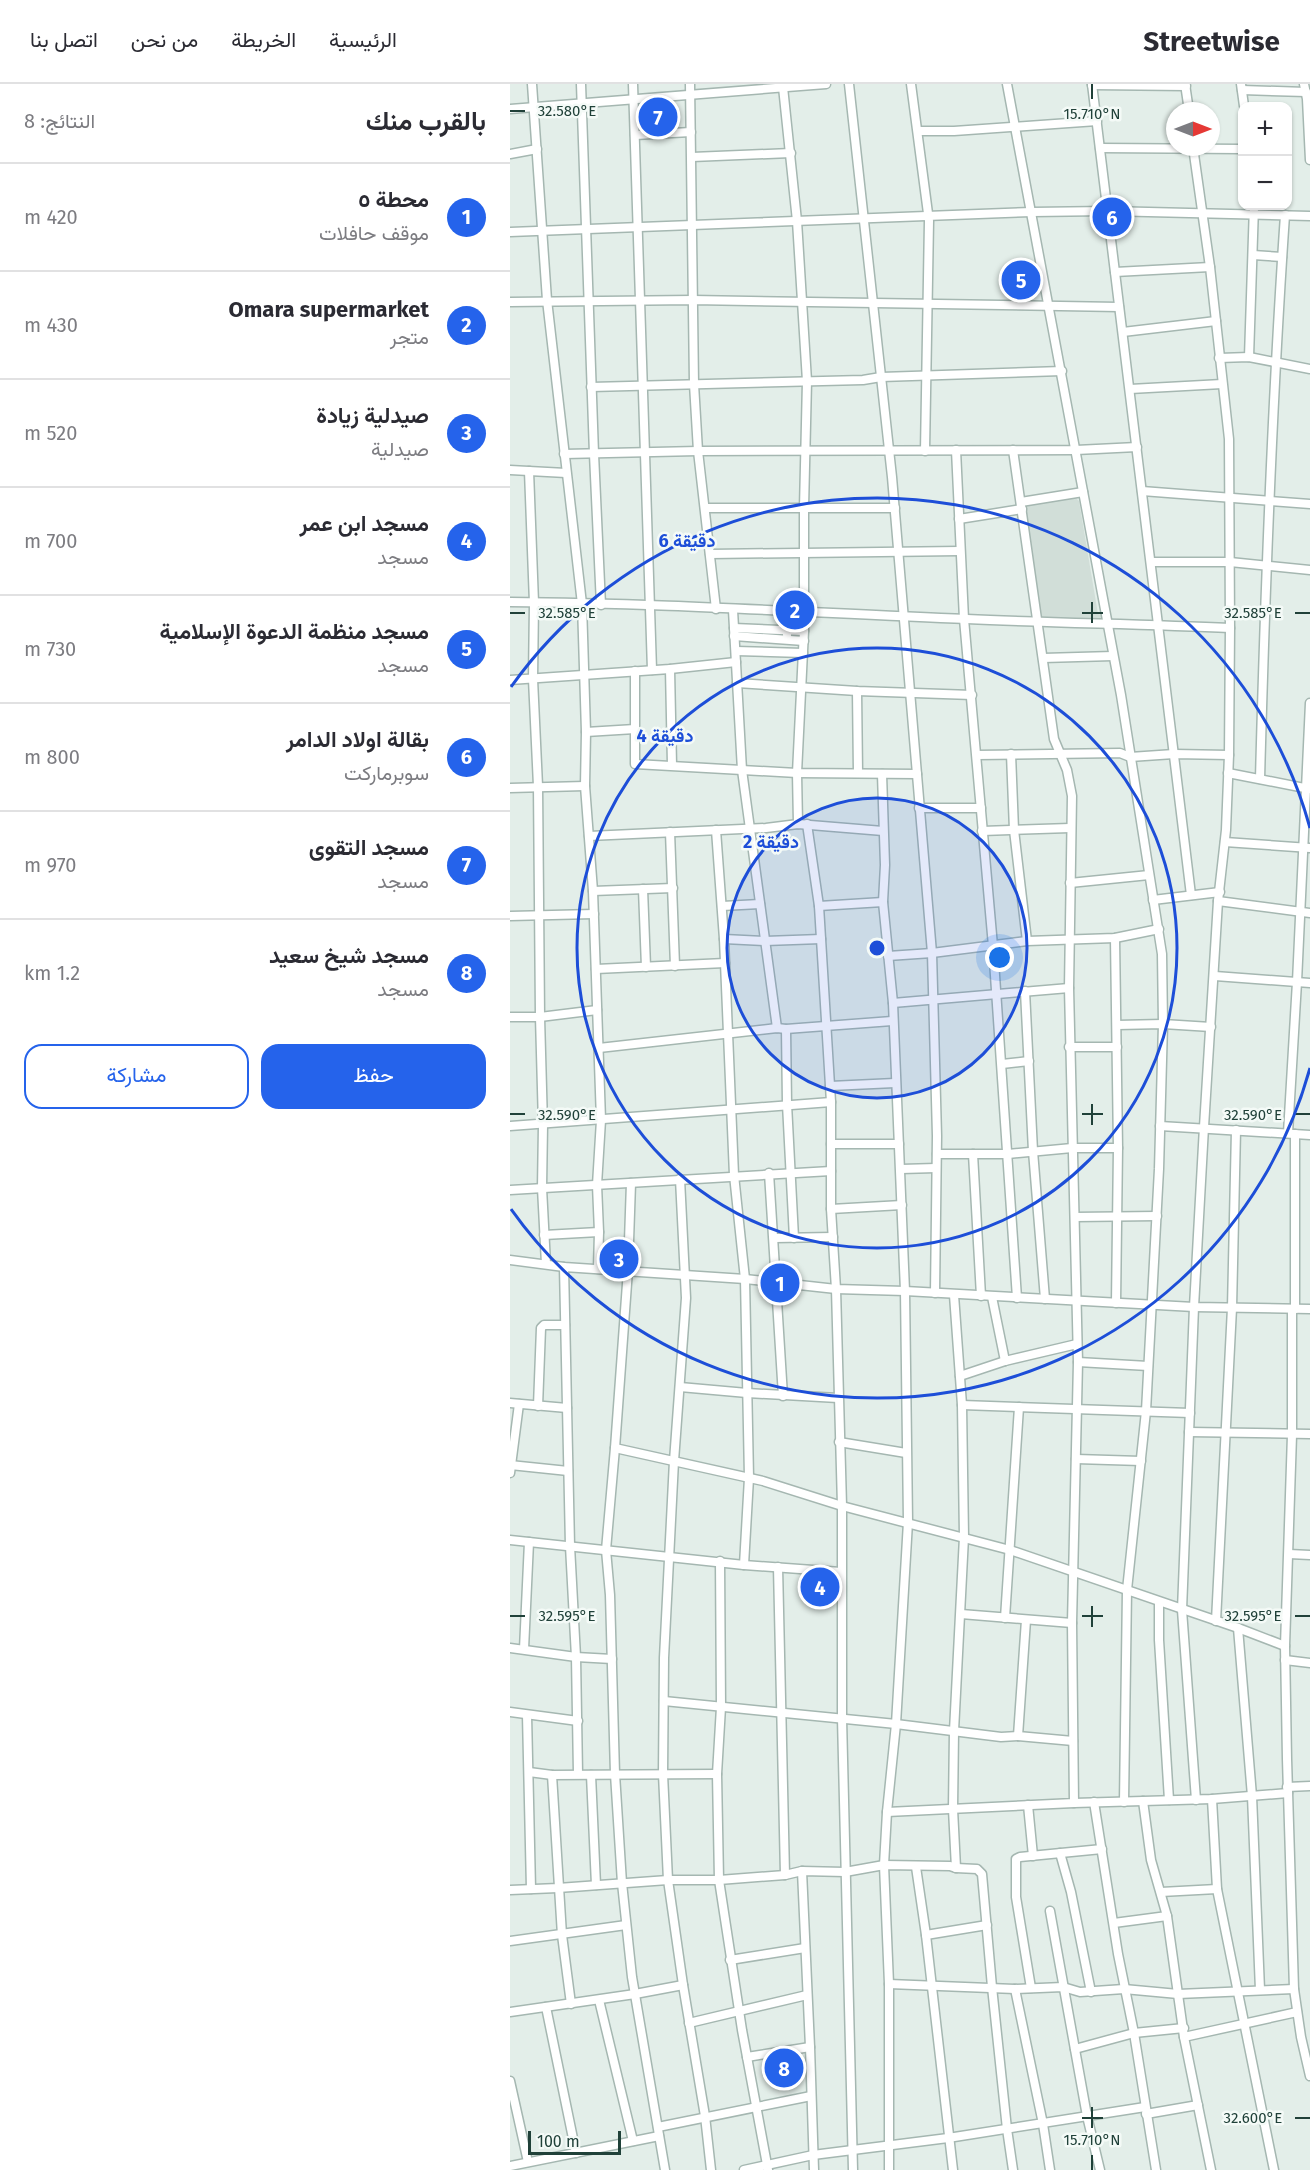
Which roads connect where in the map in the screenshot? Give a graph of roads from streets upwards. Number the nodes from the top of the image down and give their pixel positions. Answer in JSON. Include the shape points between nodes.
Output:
{"nodes":[{"id":1,"x":532,"y":84,"type":"edge"},
{"id":2,"x":580,"y":84,"type":"edge"},
{"id":3,"x":633,"y":84,"type":"edge"},
{"id":4,"x":690,"y":84,"type":"edge"},
{"id":5,"x":826,"y":84,"type":"edge"},
{"id":6,"x":849,"y":84,"type":"edge"},
{"id":7,"x":911,"y":84,"type":"edge"},
{"id":8,"x":1007,"y":84,"type":"edge"},
{"id":9,"x":1092,"y":84,"type":"edge"},
{"id":10,"x":793,"y":85,"type":"edge"},
{"id":11,"x":1185,"y":85,"type":"edge"},
{"id":12,"x":783,"y":87,"type":"junction"},
{"id":13,"x":1241,"y":87,"type":"edge"},
{"id":14,"x":1305,"y":88,"type":"edge"},
{"id":15,"x":690,"y":94,"type":"junction"},
{"id":16,"x":634,"y":99,"type":"junction"},
{"id":17,"x":1188,"y":102,"type":"edge"},
{"id":18,"x":1243,"y":102,"type":"edge"},
{"id":19,"x":581,"y":103,"type":"junction"},
{"id":20,"x":534,"y":106,"type":"junction"},
{"id":21,"x":510,"y":108,"type":"edge"},
{"id":22,"x":1097,"y":122,"type":"junction"},
{"id":23,"x":1016,"y":127,"type":"junction"},
{"id":24,"x":918,"y":131,"type":"junction"},
{"id":25,"x":691,"y":132,"type":"junction"},
{"id":26,"x":635,"y":135,"type":"junction"},
{"id":27,"x":1100,"y":148,"type":"junction"},
{"id":28,"x":1166,"y":148,"type":"edge"},
{"id":29,"x":537,"y":149,"type":"junction"},
{"id":30,"x":1220,"y":149,"type":"edge"},
{"id":31,"x":1238,"y":149,"type":"edge"},
{"id":32,"x":790,"y":153,"type":"junction"},
{"id":33,"x":510,"y":154,"type":"edge"},
{"id":34,"x":1194,"y":156,"type":"edge"},
{"id":35,"x":692,"y":157,"type":"junction"},
{"id":36,"x":1310,"y":160,"type":"edge"},
{"id":37,"x":1255,"y":210,"type":"edge"},
{"id":38,"x":1107,"y":211,"type":"junction"},
{"id":39,"x":1032,"y":212,"type":"junction"},
{"id":40,"x":1202,"y":213,"type":"junction"},
{"id":41,"x":1285,"y":215,"type":"junction"},
{"id":42,"x":929,"y":216,"type":"junction"},
{"id":43,"x":1310,"y":216,"type":"edge"},
{"id":44,"x":864,"y":219,"type":"junction"},
{"id":45,"x":797,"y":221,"type":"junction"},
{"id":46,"x":691,"y":224,"type":"junction"},
{"id":47,"x":638,"y":226,"type":"junction"},
{"id":48,"x":586,"y":228,"type":"junction"},
{"id":49,"x":542,"y":230,"type":"junction"},
{"id":50,"x":510,"y":232,"type":"edge"},
{"id":51,"x":1253,"y":255,"type":"junction"},
{"id":52,"x":1282,"y":257,"type":"junction"},
{"id":53,"x":1210,"y":267,"type":"junction"},
{"id":54,"x":1115,"y":272,"type":"junction"},
{"id":55,"x":547,"y":300,"type":"junction"},
{"id":56,"x":588,"y":300,"type":"junction"},
{"id":57,"x":693,"y":300,"type":"junction"},
{"id":58,"x":640,"y":301,"type":"junction"},
{"id":59,"x":510,"y":302,"type":"edge"},
{"id":60,"x":803,"y":302,"type":"junction"},
{"id":61,"x":929,"y":303,"type":"junction"},
{"id":62,"x":873,"y":304,"type":"junction"},
{"id":63,"x":1049,"y":305,"type":"junction"},
{"id":64,"x":1119,"y":307,"type":"junction"},
{"id":65,"x":1216,"y":321,"type":"junction"},
{"id":66,"x":1123,"y":333,"type":"junction"},
{"id":67,"x":1249,"y":357,"type":"junction"},
{"id":68,"x":1219,"y":358,"type":"junction"},
{"id":69,"x":1275,"y":360,"type":"junction"},
{"id":70,"x":1310,"y":369,"type":"edge"},
{"id":71,"x":1062,"y":371,"type":"junction"},
{"id":72,"x":927,"y":375,"type":"junction"},
{"id":73,"x":881,"y":377,"type":"junction"},
{"id":74,"x":807,"y":381,"type":"junction"},
{"id":75,"x":694,"y":384,"type":"junction"},
{"id":76,"x":1222,"y":384,"type":"junction"},
{"id":77,"x":643,"y":386,"type":"junction"},
{"id":78,"x":591,"y":387,"type":"junction"},
{"id":79,"x":1130,"y":390,"type":"junction"},
{"id":80,"x":1137,"y":447,"type":"junction"},
{"id":81,"x":956,"y":450,"type":"junction"},
{"id":82,"x":1013,"y":450,"type":"junction"},
{"id":83,"x":1076,"y":450,"type":"junction"},
{"id":84,"x":698,"y":451,"type":"junction"},
{"id":85,"x":889,"y":451,"type":"junction"},
{"id":86,"x":925,"y":451,"type":"junction"},
{"id":87,"x":645,"y":452,"type":"junction"},
{"id":88,"x":805,"y":452,"type":"junction"},
{"id":89,"x":564,"y":454,"type":"junction"},
{"id":90,"x":594,"y":454,"type":"junction"},
{"id":91,"x":510,"y":470,"type":"edge"},
{"id":92,"x":529,"y":471,"type":"junction"},
{"id":93,"x":566,"y":474,"type":"junction"},
{"id":94,"x":1142,"y":491,"type":"junction"},
{"id":95,"x":1083,"y":492,"type":"junction"},
{"id":96,"x":1229,"y":499,"type":"junction"},
{"id":97,"x":1269,"y":500,"type":"junction"},
{"id":98,"x":1310,"y":504,"type":"edge"},
{"id":99,"x":1021,"y":505,"type":"junction"},
{"id":100,"x":705,"y":508,"type":"junction"},
{"id":101,"x":804,"y":508,"type":"junction"},
{"id":102,"x":895,"y":508,"type":"junction"},
{"id":103,"x":958,"y":519,"type":"junction"},
{"id":104,"x":960,"y":551,"type":"junction"},
{"id":105,"x":898,"y":552,"type":"junction"},
{"id":106,"x":804,"y":553,"type":"junction"},
{"id":107,"x":710,"y":554,"type":"junction"},
{"id":108,"x":1151,"y":562,"type":"junction"},
{"id":109,"x":1230,"y":562,"type":"junction"},
{"id":110,"x":1266,"y":565,"type":"junction"},
{"id":111,"x":1310,"y":570,"type":"edge"},
{"id":112,"x":510,"y":603,"type":"edge"},
{"id":113,"x":534,"y":603,"type":"junction"},
{"id":114,"x":582,"y":604,"type":"junction"},
{"id":115,"x":601,"y":605,"type":"junction"},
{"id":116,"x":650,"y":606,"type":"junction"},
{"id":117,"x":716,"y":609,"type":"junction"},
{"id":118,"x":733,"y":610,"type":"junction"},
{"id":119,"x":757,"y":610,"type":"junction"},
{"id":120,"x":788,"y":611,"type":"junction"},
{"id":121,"x":804,"y":612,"type":"junction"},
{"id":122,"x":903,"y":615,"type":"junction"},
{"id":123,"x":964,"y":619,"type":"junction"},
{"id":124,"x":1036,"y":622,"type":"junction"},
{"id":125,"x":1107,"y":622,"type":"junction"},
{"id":126,"x":1158,"y":624,"type":"junction"},
{"id":127,"x":760,"y":628,"type":"junction"},
{"id":128,"x":1230,"y":628,"type":"junction"},
{"id":129,"x":787,"y":630,"type":"junction"},
{"id":130,"x":804,"y":631,"type":"junction"},
{"id":131,"x":734,"y":632,"type":"junction"},
{"id":132,"x":763,"y":639,"type":"junction"},
{"id":133,"x":788,"y":640,"type":"junction"},
{"id":134,"x":804,"y":641,"type":"junction"},
{"id":135,"x":736,"y":651,"type":"junction"},
{"id":136,"x":791,"y":653,"type":"junction"},
{"id":137,"x":803,"y":653,"type":"junction"},
{"id":138,"x":1113,"y":656,"type":"junction"},
{"id":139,"x":1043,"y":658,"type":"junction"},
{"id":140,"x":736,"y":662,"type":"junction"},
{"id":141,"x":670,"y":669,"type":"junction"},
{"id":142,"x":652,"y":670,"type":"junction"},
{"id":143,"x":635,"y":671,"type":"junction"},
{"id":144,"x":583,"y":675,"type":"junction"},
{"id":145,"x":533,"y":678,"type":"junction"},
{"id":146,"x":510,"y":680,"type":"edge"},
{"id":147,"x":737,"y":683,"type":"junction"},
{"id":148,"x":802,"y":686,"type":"junction"},
{"id":149,"x":857,"y":691,"type":"junction"},
{"id":150,"x":910,"y":693,"type":"junction"},
{"id":151,"x":972,"y":695,"type":"junction"},
{"id":152,"x":1310,"y":703,"type":"edge"},
{"id":153,"x":635,"y":729,"type":"junction"},
{"id":154,"x":586,"y":732,"type":"junction"},
{"id":155,"x":1058,"y":753,"type":"junction"},
{"id":156,"x":1011,"y":754,"type":"junction"},
{"id":157,"x":1174,"y":754,"type":"junction"},
{"id":158,"x":977,"y":755,"type":"junction"},
{"id":159,"x":1229,"y":755,"type":"junction"},
{"id":160,"x":1130,"y":757,"type":"junction"},
{"id":161,"x":672,"y":765,"type":"junction"},
{"id":162,"x":742,"y":770,"type":"junction"},
{"id":163,"x":1228,"y":772,"type":"junction"},
{"id":164,"x":797,"y":773,"type":"junction"},
{"id":165,"x":858,"y":773,"type":"junction"},
{"id":166,"x":882,"y":774,"type":"junction"},
{"id":167,"x":917,"y":774,"type":"junction"},
{"id":168,"x":1260,"y":779,"type":"junction"},
{"id":169,"x":538,"y":786,"type":"junction"},
{"id":170,"x":585,"y":786,"type":"junction"},
{"id":171,"x":510,"y":788,"type":"edge"},
{"id":172,"x":1308,"y":789,"type":"edge"},
{"id":173,"x":919,"y":808,"type":"junction"},
{"id":174,"x":981,"y":808,"type":"junction"},
{"id":175,"x":803,"y":824,"type":"junction"},
{"id":176,"x":750,"y":828,"type":"junction"},
{"id":177,"x":1070,"y":828,"type":"junction"},
{"id":178,"x":716,"y":830,"type":"junction"},
{"id":179,"x":1014,"y":830,"type":"junction"},
{"id":180,"x":883,"y":831,"type":"junction"},
{"id":181,"x":982,"y":831,"type":"junction"},
{"id":182,"x":670,"y":832,"type":"junction"},
{"id":183,"x":589,"y":836,"type":"junction"},
{"id":184,"x":1225,"y":842,"type":"junction"},
{"id":185,"x":1307,"y":847,"type":"edge"},
{"id":186,"x":1149,"y":875,"type":"junction"},
{"id":187,"x":1070,"y":883,"type":"junction"},
{"id":188,"x":672,"y":888,"type":"junction"},
{"id":189,"x":643,"y":889,"type":"junction"},
{"id":190,"x":593,"y":891,"type":"junction"},
{"id":191,"x":1191,"y":895,"type":"junction"},
{"id":192,"x":1219,"y":897,"type":"junction"},
{"id":193,"x":1153,"y":900,"type":"junction"},
{"id":194,"x":883,"y":902,"type":"junction"},
{"id":195,"x":760,"y":904,"type":"junction"},
{"id":196,"x":722,"y":906,"type":"junction"},
{"id":197,"x":819,"y":906,"type":"junction"},
{"id":198,"x":1300,"y":912,"type":"junction"},
{"id":199,"x":1310,"y":913,"type":"edge"},
{"id":200,"x":594,"y":914,"type":"junction"},
{"id":201,"x":540,"y":915,"type":"junction"},
{"id":202,"x":510,"y":916,"type":"edge"},
{"id":203,"x":1159,"y":929,"type":"junction"},
{"id":204,"x":1115,"y":938,"type":"junction"},
{"id":205,"x":724,"y":939,"type":"junction"},
{"id":206,"x":821,"y":939,"type":"junction"},
{"id":207,"x":1070,"y":940,"type":"junction"},
{"id":208,"x":765,"y":941,"type":"junction"},
{"id":209,"x":1027,"y":941,"type":"junction"},
{"id":210,"x":993,"y":946,"type":"junction"},
{"id":211,"x":932,"y":953,"type":"junction"},
{"id":212,"x":888,"y":957,"type":"junction"},
{"id":213,"x":725,"y":963,"type":"junction"},
{"id":214,"x":675,"y":966,"type":"junction"},
{"id":215,"x":646,"y":967,"type":"junction"},
{"id":216,"x":596,"y":969,"type":"junction"},
{"id":217,"x":1215,"y":976,"type":"junction"},
{"id":218,"x":1297,"y":982,"type":"junction"},
{"id":219,"x":1310,"y":982,"type":"edge"},
{"id":220,"x":1069,"y":988,"type":"junction"},
{"id":221,"x":1025,"y":991,"type":"junction"},
{"id":222,"x":996,"y":994,"type":"junction"},
{"id":223,"x":934,"y":1000,"type":"junction"},
{"id":224,"x":892,"y":1003,"type":"junction"},
{"id":225,"x":597,"y":1010,"type":"junction"},
{"id":226,"x":510,"y":1017,"type":"edge"},
{"id":227,"x":540,"y":1017,"type":"junction"},
{"id":228,"x":892,"y":1021,"type":"junction"},
{"id":229,"x":1163,"y":1024,"type":"junction"},
{"id":230,"x":827,"y":1025,"type":"junction"},
{"id":231,"x":1117,"y":1025,"type":"junction"},
{"id":232,"x":1211,"y":1026,"type":"junction"},
{"id":233,"x":781,"y":1028,"type":"junction"},
{"id":234,"x":728,"y":1033,"type":"junction"},
{"id":235,"x":1069,"y":1047,"type":"junction"},
{"id":236,"x":1118,"y":1047,"type":"junction"},
{"id":237,"x":598,"y":1048,"type":"junction"},
{"id":238,"x":1029,"y":1061,"type":"junction"},
{"id":239,"x":1002,"y":1064,"type":"junction"},
{"id":240,"x":895,"y":1083,"type":"junction"},
{"id":241,"x":830,"y":1086,"type":"junction"},
{"id":242,"x":831,"y":1102,"type":"junction"},
{"id":243,"x":787,"y":1104,"type":"junction"},
{"id":244,"x":730,"y":1109,"type":"junction"},
{"id":245,"x":601,"y":1120,"type":"junction"},
{"id":246,"x":543,"y":1125,"type":"junction"},
{"id":247,"x":510,"y":1126,"type":"edge"},
{"id":248,"x":1160,"y":1126,"type":"junction"},
{"id":249,"x":1204,"y":1127,"type":"junction"},
{"id":250,"x":1236,"y":1130,"type":"junction"},
{"id":251,"x":1291,"y":1134,"type":"junction"},
{"id":252,"x":1310,"y":1135,"type":"edge"},
{"id":253,"x":831,"y":1144,"type":"junction"},
{"id":254,"x":899,"y":1144,"type":"junction"},
{"id":255,"x":1072,"y":1148,"type":"junction"},
{"id":256,"x":1118,"y":1148,"type":"junction"},
{"id":257,"x":1034,"y":1150,"type":"junction"},
{"id":258,"x":937,"y":1154,"type":"junction"},
{"id":259,"x":973,"y":1154,"type":"junction"},
{"id":260,"x":1008,"y":1154,"type":"junction"},
{"id":261,"x":936,"y":1168,"type":"junction"},
{"id":262,"x":901,"y":1169,"type":"junction"},
{"id":263,"x":831,"y":1171,"type":"junction"},
{"id":264,"x":769,"y":1173,"type":"junction"},
{"id":265,"x":791,"y":1173,"type":"junction"},
{"id":266,"x":734,"y":1175,"type":"junction"},
{"id":267,"x":680,"y":1179,"type":"junction"},
{"id":268,"x":631,"y":1183,"type":"junction"},
{"id":269,"x":597,"y":1185,"type":"junction"},
{"id":270,"x":542,"y":1188,"type":"junction"},
{"id":271,"x":510,"y":1190,"type":"edge"},
{"id":272,"x":902,"y":1205,"type":"junction"},
{"id":273,"x":831,"y":1209,"type":"junction"},
{"id":274,"x":1117,"y":1216,"type":"junction"},
{"id":275,"x":1157,"y":1216,"type":"junction"},
{"id":276,"x":1075,"y":1217,"type":"junction"},
{"id":277,"x":599,"y":1232,"type":"junction"},
{"id":278,"x":544,"y":1235,"type":"junction"},
{"id":279,"x":832,"y":1237,"type":"junction"},
{"id":280,"x":775,"y":1238,"type":"junction"},
{"id":281,"x":794,"y":1238,"type":"junction"},
{"id":282,"x":510,"y":1260,"type":"edge"},
{"id":283,"x":546,"y":1264,"type":"junction"},
{"id":284,"x":564,"y":1267,"type":"junction"},
{"id":285,"x":598,"y":1269,"type":"junction"},
{"id":286,"x":628,"y":1270,"type":"junction"},
{"id":287,"x":686,"y":1275,"type":"junction"},
{"id":288,"x":745,"y":1279,"type":"junction"},
{"id":289,"x":778,"y":1283,"type":"junction"},
{"id":290,"x":836,"y":1289,"type":"junction"},
{"id":291,"x":905,"y":1291,"type":"junction"},
{"id":292,"x":935,"y":1293,"type":"junction"},
{"id":293,"x":954,"y":1295,"type":"junction"},
{"id":294,"x":981,"y":1296,"type":"junction"},
{"id":295,"x":992,"y":1297,"type":"junction"},
{"id":296,"x":1017,"y":1298,"type":"junction"},
{"id":297,"x":1045,"y":1299,"type":"junction"},
{"id":298,"x":1077,"y":1301,"type":"junction"},
{"id":299,"x":1116,"y":1303,"type":"junction"},
{"id":300,"x":1151,"y":1305,"type":"junction"},
{"id":301,"x":1194,"y":1307,"type":"junction"},
{"id":302,"x":1232,"y":1308,"type":"junction"},
{"id":303,"x":1293,"y":1309,"type":"junction"},
{"id":304,"x":1310,"y":1309,"type":"edge"},
{"id":305,"x":565,"y":1324,"type":"junction"},
{"id":306,"x":1077,"y":1344,"type":"junction"},
{"id":307,"x":1005,"y":1361,"type":"junction"},
{"id":308,"x":1078,"y":1362,"type":"junction"},
{"id":309,"x":1148,"y":1366,"type":"junction"},
{"id":310,"x":960,"y":1376,"type":"junction"},
{"id":311,"x":680,"y":1387,"type":"junction"},
{"id":312,"x":747,"y":1393,"type":"junction"},
{"id":313,"x":783,"y":1396,"type":"junction"},
{"id":314,"x":838,"y":1398,"type":"junction"},
{"id":315,"x":514,"y":1403,"type":"edge"},
{"id":316,"x":962,"y":1405,"type":"junction"},
{"id":317,"x":538,"y":1406,"type":"junction"},
{"id":318,"x":1019,"y":1407,"type":"junction"},
{"id":319,"x":567,"y":1408,"type":"junction"},
{"id":320,"x":1077,"y":1409,"type":"junction"},
{"id":321,"x":1146,"y":1411,"type":"junction"},
{"id":322,"x":1190,"y":1413,"type":"junction"},
{"id":323,"x":1189,"y":1432,"type":"junction"},
{"id":324,"x":1227,"y":1434,"type":"junction"},
{"id":325,"x":1310,"y":1434,"type":"edge"},
{"id":326,"x":1292,"y":1435,"type":"junction"},
{"id":327,"x":839,"y":1442,"type":"junction"},
{"id":328,"x":615,"y":1448,"type":"junction"},
{"id":329,"x":906,"y":1453,"type":"junction"},
{"id":330,"x":1076,"y":1459,"type":"junction"},
{"id":331,"x":674,"y":1461,"type":"junction"},
{"id":332,"x":1141,"y":1461,"type":"junction"},
{"id":333,"x":510,"y":1468,"type":"edge"},
{"id":334,"x":568,"y":1471,"type":"junction"},
{"id":335,"x":749,"y":1478,"type":"junction"},
{"id":336,"x":842,"y":1506,"type":"junction"},
{"id":337,"x":908,"y":1522,"type":"junction"},
{"id":338,"x":964,"y":1537,"type":"junction"},
{"id":339,"x":510,"y":1540,"type":"edge"},
{"id":340,"x":528,"y":1542,"type":"junction"},
{"id":341,"x":570,"y":1546,"type":"junction"},
{"id":342,"x":606,"y":1550,"type":"junction"},
{"id":343,"x":1010,"y":1550,"type":"junction"},
{"id":344,"x":1289,"y":1554,"type":"junction"},
{"id":345,"x":1310,"y":1555,"type":"edge"},
{"id":346,"x":669,"y":1556,"type":"junction"},
{"id":347,"x":720,"y":1561,"type":"junction"},
{"id":348,"x":744,"y":1565,"type":"junction"},
{"id":349,"x":778,"y":1567,"type":"junction"},
{"id":350,"x":841,"y":1572,"type":"junction"},
{"id":351,"x":1073,"y":1572,"type":"junction"},
{"id":352,"x":1127,"y":1590,"type":"junction"},
{"id":353,"x":1159,"y":1602,"type":"junction"},
{"id":354,"x":1182,"y":1610,"type":"junction"},
{"id":355,"x":961,"y":1614,"type":"junction"},
{"id":356,"x":1005,"y":1618,"type":"junction"},
{"id":357,"x":1026,"y":1620,"type":"junction"},
{"id":358,"x":1216,"y":1621,"type":"junction"},
{"id":359,"x":1072,"y":1623,"type":"junction"},
{"id":360,"x":1238,"y":1628,"type":"junction"},
{"id":361,"x":1285,"y":1646,"type":"junction"},
{"id":362,"x":510,"y":1648,"type":"edge"},
{"id":363,"x":524,"y":1649,"type":"junction"},
{"id":364,"x":576,"y":1657,"type":"junction"},
{"id":365,"x":612,"y":1659,"type":"junction"},
{"id":366,"x":1285,"y":1660,"type":"junction"},
{"id":367,"x":1310,"y":1663,"type":"edge"},
{"id":368,"x":664,"y":1701,"type":"junction"},
{"id":369,"x":721,"y":1707,"type":"junction"},
{"id":370,"x":510,"y":1712,"type":"edge"},
{"id":371,"x":782,"y":1712,"type":"junction"},
{"id":372,"x":527,"y":1715,"type":"junction"},
{"id":373,"x":842,"y":1718,"type":"junction"},
{"id":374,"x":578,"y":1721,"type":"junction"},
{"id":375,"x":896,"y":1724,"type":"junction"},
{"id":376,"x":954,"y":1731,"type":"junction"},
{"id":377,"x":1018,"y":1736,"type":"junction"},
{"id":378,"x":1073,"y":1741,"type":"junction"},
{"id":379,"x":529,"y":1772,"type":"junction"},
{"id":380,"x":578,"y":1774,"type":"junction"},
{"id":381,"x":591,"y":1774,"type":"junction"},
{"id":382,"x":615,"y":1774,"type":"junction"},
{"id":383,"x":663,"y":1774,"type":"junction"},
{"id":384,"x":717,"y":1774,"type":"junction"},
{"id":385,"x":552,"y":1775,"type":"junction"},
{"id":386,"x":1310,"y":1786,"type":"edge"},
{"id":387,"x":1288,"y":1790,"type":"junction"},
{"id":388,"x":1252,"y":1796,"type":"junction"},
{"id":389,"x":1212,"y":1799,"type":"junction"},
{"id":390,"x":1169,"y":1800,"type":"junction"},
{"id":391,"x":1196,"y":1800,"type":"junction"},
{"id":392,"x":1094,"y":1802,"type":"junction"},
{"id":393,"x":1124,"y":1802,"type":"junction"},
{"id":394,"x":1143,"y":1802,"type":"junction"},
{"id":395,"x":1074,"y":1803,"type":"junction"},
{"id":396,"x":1028,"y":1805,"type":"junction"},
{"id":397,"x":953,"y":1809,"type":"junction"},
{"id":398,"x":887,"y":1812,"type":"junction"},
{"id":399,"x":1102,"y":1848,"type":"junction"},
{"id":400,"x":1060,"y":1853,"type":"junction"},
{"id":401,"x":1033,"y":1856,"type":"junction"},
{"id":402,"x":884,"y":1865,"type":"junction"},
{"id":403,"x":916,"y":1867,"type":"junction"},
{"id":404,"x":956,"y":1868,"type":"junction"},
{"id":405,"x":802,"y":1871,"type":"junction"},
{"id":406,"x":845,"y":1872,"type":"junction"},
{"id":407,"x":785,"y":1875,"type":"junction"},
{"id":408,"x":668,"y":1880,"type":"junction"},
{"id":409,"x":719,"y":1880,"type":"junction"},
{"id":410,"x":622,"y":1883,"type":"junction"},
{"id":411,"x":596,"y":1885,"type":"junction"},
{"id":412,"x":558,"y":1888,"type":"junction"},
{"id":413,"x":531,"y":1889,"type":"junction"},
{"id":414,"x":1217,"y":1889,"type":"junction"},
{"id":415,"x":510,"y":1890,"type":"edge"},
{"id":416,"x":1161,"y":1892,"type":"junction"},
{"id":417,"x":1050,"y":1911,"type":"dead end"},
{"id":418,"x":1167,"y":1916,"type":"junction"},
{"id":419,"x":1114,"y":1923,"type":"junction"},
{"id":420,"x":626,"y":1925,"type":"junction"},
{"id":421,"x":987,"y":1925,"type":"junction"},
{"id":422,"x":562,"y":1935,"type":"junction"},
{"id":423,"x":926,"y":1935,"type":"junction"},
{"id":424,"x":510,"y":1941,"type":"edge"},
{"id":425,"x":806,"y":1948,"type":"junction"},
{"id":426,"x":730,"y":1960,"type":"junction"},
{"id":427,"x":889,"y":1984,"type":"junction"},
{"id":428,"x":683,"y":1985,"type":"junction"},
{"id":429,"x":933,"y":1985,"type":"junction"},
{"id":430,"x":1063,"y":1987,"type":"junction"},
{"id":431,"x":992,"y":1988,"type":"junction"},
{"id":432,"x":1031,"y":1988,"type":"junction"},
{"id":433,"x":1015,"y":1989,"type":"junction"},
{"id":434,"x":1124,"y":1989,"type":"junction"},
{"id":435,"x":1294,"y":1989,"type":"junction"},
{"id":436,"x":1260,"y":1990,"type":"junction"},
{"id":437,"x":1091,"y":1992,"type":"junction"},
{"id":438,"x":1237,"y":1992,"type":"junction"},
{"id":439,"x":635,"y":1994,"type":"junction"},
{"id":440,"x":1178,"y":1994,"type":"junction"},
{"id":441,"x":807,"y":1995,"type":"junction"},
{"id":442,"x":599,"y":2000,"type":"junction"},
{"id":443,"x":571,"y":2004,"type":"junction"},
{"id":444,"x":546,"y":2007,"type":"junction"},
{"id":445,"x":740,"y":2010,"type":"junction"},
{"id":446,"x":510,"y":2012,"type":"edge"},
{"id":447,"x":1297,"y":2012,"type":"junction"},
{"id":448,"x":1310,"y":2022,"type":"edge"},
{"id":449,"x":689,"y":2023,"type":"junction"},
{"id":450,"x":1298,"y":2023,"type":"junction"},
{"id":451,"x":1244,"y":2025,"type":"junction"},
{"id":452,"x":1134,"y":2033,"type":"junction"},
{"id":453,"x":1184,"y":2033,"type":"junction"},
{"id":454,"x":810,"y":2047,"type":"junction"},
{"id":455,"x":1075,"y":2049,"type":"junction"},
{"id":456,"x":747,"y":2057,"type":"junction"},
{"id":457,"x":1310,"y":2076,"type":"edge"},
{"id":458,"x":510,"y":2081,"type":"edge"},
{"id":459,"x":811,"y":2096,"type":"junction"},
{"id":460,"x":1198,"y":2105,"type":"junction"},
{"id":461,"x":756,"y":2108,"type":"junction"},
{"id":462,"x":1146,"y":2110,"type":"junction"},
{"id":463,"x":513,"y":2116,"type":"edge"},
{"id":464,"x":705,"y":2116,"type":"junction"},
{"id":465,"x":1087,"y":2116,"type":"junction"},
{"id":466,"x":1042,"y":2124,"type":"junction"},
{"id":467,"x":1007,"y":2130,"type":"junction"},
{"id":468,"x":658,"y":2131,"type":"junction"},
{"id":469,"x":948,"y":2138,"type":"junction"},
{"id":470,"x":633,"y":2141,"type":"junction"},
{"id":471,"x":888,"y":2145,"type":"junction"},
{"id":472,"x":852,"y":2150,"type":"junction"},
{"id":473,"x":576,"y":2153,"type":"junction"},
{"id":474,"x":813,"y":2155,"type":"junction"},
{"id":475,"x":528,"y":2162,"type":"junction"},
{"id":476,"x":510,"y":2166,"type":"edge"},
{"id":477,"x":768,"y":2168,"type":"edge"},
{"id":478,"x":664,"y":2170,"type":"edge"},
{"id":479,"x":711,"y":2170,"type":"edge"},
{"id":480,"x":744,"y":2170,"type":"edge"},
{"id":481,"x":814,"y":2170,"type":"edge"},
{"id":482,"x":853,"y":2170,"type":"edge"},
{"id":483,"x":889,"y":2170,"type":"edge"},
{"id":484,"x":953,"y":2170,"type":"edge"},
{"id":485,"x":1013,"y":2170,"type":"edge"},
{"id":486,"x":1050,"y":2170,"type":"edge"},
{"id":487,"x":1100,"y":2170,"type":"edge"},
{"id":488,"x":1156,"y":2170,"type":"edge"},
{"id":489,"x":1211,"y":2170,"type":"edge"},
{"id":490,"x":1274,"y":2170,"type":"edge"}],
"edges":[{"from":1,"to":20,"type":"street"},
{"from":2,"to":19,"type":"street"},
{"from":3,"to":16,"type":"street"},
{"from":4,"to":15,"type":"street"},
{"from":5,"to":10,"type":"street"},
{"from":6,"to":44,"type":"street"},
{"from":7,"to":24,"type":"street"},
{"from":8,"to":23,"type":"street"},
{"from":9,"to":11,"type":"street"},
{"from":9,"to":22,"type":"street"},
{"from":10,"to":12,"type":"street"},
{"from":11,"to":17,"type":"street"},
{"from":12,"to":15,"type":"street"},
{"from":12,"to":32,"type":"street"},
{"from":13,"to":14,"type":"street"},
{"from":13,"to":18,"type":"street"},
{"from":14,"to":36,"type":"street"},
{"from":15,"to":16,"type":"street"},
{"from":15,"to":25,"type":"street"},
{"from":16,"to":19,"type":"street"},
{"from":16,"to":26,"type":"street"},
{"from":19,"to":20,"type":"street"},
{"from":19,"to":48,"type":"street"},
{"from":20,"to":21,"type":"street"},
{"from":20,"to":29,"type":"street"},
{"from":22,"to":23,"type":"street"},
{"from":22,"to":27,"type":"street"},
{"from":23,"to":24,"type":"street"},
{"from":23,"to":39,"type":"street"},
{"from":24,"to":42,"type":"street"},
{"from":25,"to":26,"type":"street"},
{"from":25,"to":35,"type":"street"},
{"from":26,"to":47,"type":"street"},
{"from":27,"to":28,"type":"street"},
{"from":27,"to":38,"type":"street"},
{"from":29,"to":33,"type":"street"},
{"from":29,"to":49,"type":"street"},
{"from":30,"to":31,"type":"street"},
{"from":32,"to":35,"type":"street"},
{"from":32,"to":45,"type":"street"},
{"from":34,"to":40,"type":"street"},
{"from":35,"to":46,"type":"street"},
{"from":37,"to":40,"type":"street"},
{"from":37,"to":41,"type":"street"},
{"from":37,"to":51,"type":"street"},
{"from":38,"to":39,"type":"street"},
{"from":38,"to":40,"type":"street"},
{"from":38,"to":54,"type":"street"},
{"from":39,"to":42,"type":"street"},
{"from":39,"to":63,"type":"street"},
{"from":40,"to":53,"type":"street"},
{"from":41,"to":43,"type":"street"},
{"from":41,"to":52,"type":"street"},
{"from":42,"to":44,"type":"street"},
{"from":42,"to":61,"type":"street"},
{"from":44,"to":45,"type":"street"},
{"from":44,"to":62,"type":"street"},
{"from":45,"to":46,"type":"street"},
{"from":45,"to":60,"type":"street"},
{"from":46,"to":47,"type":"street"},
{"from":46,"to":57,"type":"street"},
{"from":47,"to":48,"type":"street"},
{"from":47,"to":58,"type":"street"},
{"from":48,"to":49,"type":"street"},
{"from":48,"to":56,"type":"street"},
{"from":49,"to":50,"type":"street"},
{"from":49,"to":55,"type":"street"},
{"from":51,"to":52,"type":"street"},
{"from":51,"to":67,"type":"street"},
{"from":52,"to":69,"type":"street"},
{"from":53,"to":54,"type":"street"},
{"from":53,"to":65,"type":"street"},
{"from":54,"to":64,"type":"street"},
{"from":55,"to":56,"type":"street"},
{"from":55,"to":59,"type":"street"},
{"from":55,"to":89,"type":"street"},
{"from":56,"to":58,"type":"street"},
{"from":56,"to":78,"type":"street"},
{"from":57,"to":58,"type":"street"},
{"from":57,"to":60,"type":"street"},
{"from":57,"to":75,"type":"street"},
{"from":58,"to":77,"type":"street"},
{"from":60,"to":62,"type":"street"},
{"from":60,"to":74,"type":"street"},
{"from":61,"to":62,"type":"street"},
{"from":61,"to":63,"type":"street"},
{"from":61,"to":72,"type":"street"},
{"from":62,"to":73,"type":"street"},
{"from":63,"to":64,"type":"street"},
{"from":63,"to":71,"type":"street"},
{"from":64,"to":66,"type":"street"},
{"from":65,"to":66,"type":"street"},
{"from":65,"to":68,"type":"street"},
{"from":66,"to":79,"type":"street"},
{"from":67,"to":68,"type":"street"},
{"from":67,"to":69,"type":"street"},
{"from":68,"to":76,"type":"street"},
{"from":69,"to":70,"type":"street"},
{"from":69,"to":97,"type":"street"},
{"from":71,"to":72,"type":"street"},
{"from":71,"to":83,"type":"street"},
{"from":72,"to":73,"type":"street"},
{"from":72,"to":86,"type":"street"},
{"from":73,"to":74,"type":"street"},
{"from":73,"to":85,"type":"street"},
{"from":74,"to":75,"type":"street"},
{"from":74,"to":88,"type":"street"},
{"from":75,"to":77,"type":"street"},
{"from":75,"to":84,"type":"street"},
{"from":76,"to":79,"type":"street"},
{"from":76,"to":96,"type":"street","via":[[1229,439]]},
{"from":77,"to":78,"type":"street"},
{"from":77,"to":87,"type":"street"},
{"from":78,"to":90,"type":"street"},
{"from":79,"to":80,"type":"street"},
{"from":80,"to":83,"type":"street"},
{"from":80,"to":94,"type":"street"},
{"from":81,"to":82,"type":"street"},
{"from":81,"to":86,"type":"street"},
{"from":81,"to":103,"type":"street"},
{"from":82,"to":83,"type":"street"},
{"from":82,"to":99,"type":"street"},
{"from":83,"to":95,"type":"street"},
{"from":84,"to":87,"type":"street"},
{"from":84,"to":88,"type":"street"},
{"from":84,"to":100,"type":"street"},
{"from":85,"to":86,"type":"street"},
{"from":85,"to":88,"type":"street"},
{"from":85,"to":102,"type":"street"},
{"from":87,"to":90,"type":"street"},
{"from":87,"to":116,"type":"street"},
{"from":88,"to":101,"type":"street"},
{"from":89,"to":90,"type":"street"},
{"from":89,"to":93,"type":"street"},
{"from":90,"to":115,"type":"street"},
{"from":91,"to":92,"type":"street"},
{"from":92,"to":93,"type":"street"},
{"from":92,"to":113,"type":"street"},
{"from":93,"to":114,"type":"street"},
{"from":94,"to":96,"type":"street"},
{"from":94,"to":108,"type":"street"},
{"from":95,"to":99,"type":"street"},
{"from":95,"to":125,"type":"street"},
{"from":96,"to":97,"type":"street"},
{"from":96,"to":109,"type":"street"},
{"from":97,"to":98,"type":"street"},
{"from":97,"to":110,"type":"street"},
{"from":99,"to":103,"type":"street"},
{"from":99,"to":124,"type":"street"},
{"from":100,"to":101,"type":"street"},
{"from":100,"to":107,"type":"street"},
{"from":101,"to":102,"type":"street"},
{"from":101,"to":106,"type":"street"},
{"from":102,"to":105,"type":"street"},
{"from":103,"to":104,"type":"street"},
{"from":104,"to":105,"type":"street"},
{"from":104,"to":123,"type":"street"},
{"from":105,"to":106,"type":"street"},
{"from":105,"to":122,"type":"street"},
{"from":106,"to":107,"type":"street"},
{"from":106,"to":121,"type":"street"},
{"from":107,"to":117,"type":"street"},
{"from":108,"to":109,"type":"street"},
{"from":108,"to":126,"type":"street"},
{"from":109,"to":110,"type":"street"},
{"from":109,"to":128,"type":"street"},
{"from":110,"to":111,"type":"street"},
{"from":110,"to":168,"type":"street"},
{"from":112,"to":113,"type":"street"},
{"from":113,"to":114,"type":"street"},
{"from":113,"to":145,"type":"street"},
{"from":114,"to":115,"type":"street"},
{"from":114,"to":144,"type":"street"},
{"from":115,"to":116,"type":"street"},
{"from":116,"to":117,"type":"street"},
{"from":116,"to":142,"type":"street"},
{"from":117,"to":118,"type":"street"},
{"from":118,"to":119,"type":"street"},
{"from":118,"to":131,"type":"street"},
{"from":119,"to":120,"type":"street"},
{"from":119,"to":127,"type":"street"},
{"from":120,"to":121,"type":"street"},
{"from":120,"to":129,"type":"street"},
{"from":121,"to":122,"type":"street"},
{"from":121,"to":130,"type":"street"},
{"from":122,"to":123,"type":"street"},
{"from":122,"to":150,"type":"street"},
{"from":123,"to":124,"type":"street"},
{"from":123,"to":151,"type":"street"},
{"from":124,"to":125,"type":"street"},
{"from":124,"to":139,"type":"street"},
{"from":125,"to":126,"type":"street"},
{"from":125,"to":138,"type":"street"},
{"from":126,"to":128,"type":"street"},
{"from":126,"to":157,"type":"street"},
{"from":127,"to":129,"type":"street"},
{"from":127,"to":131,"type":"street"},
{"from":127,"to":132,"type":"street"},
{"from":128,"to":159,"type":"street"},
{"from":129,"to":130,"type":"street"},
{"from":129,"to":133,"type":"street"},
{"from":130,"to":134,"type":"street"},
{"from":131,"to":132,"type":"street"},
{"from":131,"to":135,"type":"street"},
{"from":132,"to":133,"type":"street"},
{"from":133,"to":134,"type":"street"},
{"from":133,"to":136,"type":"street"},
{"from":134,"to":137,"type":"street"},
{"from":135,"to":136,"type":"street"},
{"from":135,"to":140,"type":"street"},
{"from":136,"to":137,"type":"street"},
{"from":137,"to":148,"type":"street"},
{"from":138,"to":139,"type":"street"},
{"from":138,"to":160,"type":"street"},
{"from":139,"to":155,"type":"street"},
{"from":140,"to":141,"type":"street"},
{"from":140,"to":147,"type":"street"},
{"from":141,"to":142,"type":"street"},
{"from":141,"to":161,"type":"street"},
{"from":142,"to":143,"type":"street"},
{"from":143,"to":144,"type":"street"},
{"from":143,"to":153,"type":"street"},
{"from":144,"to":145,"type":"street"},
{"from":144,"to":154,"type":"street"},
{"from":145,"to":146,"type":"street"},
{"from":145,"to":169,"type":"street"},
{"from":147,"to":148,"type":"street"},
{"from":147,"to":162,"type":"street"},
{"from":148,"to":149,"type":"street"},
{"from":148,"to":164,"type":"street"},
{"from":149,"to":150,"type":"street"},
{"from":149,"to":165,"type":"street"},
{"from":150,"to":151,"type":"street"},
{"from":150,"to":167,"type":"street"},
{"from":151,"to":158,"type":"street"},
{"from":152,"to":172,"type":"street"},
{"from":153,"to":154,"type":"street"},
{"from":153,"to":161,"type":"street","via":[[635,764]]},
{"from":154,"to":170,"type":"street"},
{"from":155,"to":156,"type":"street"},
{"from":155,"to":160,"type":"street","via":[[1120,753]]},
{"from":155,"to":177,"type":"street","via":[[1070,781]]},
{"from":156,"to":158,"type":"street"},
{"from":156,"to":179,"type":"street"},
{"from":157,"to":159,"type":"street"},
{"from":157,"to":160,"type":"street"},
{"from":157,"to":191,"type":"street"},
{"from":158,"to":174,"type":"street"},
{"from":159,"to":163,"type":"street"},
{"from":160,"to":186,"type":"street"},
{"from":161,"to":162,"type":"street"},
{"from":162,"to":164,"type":"street"},
{"from":162,"to":176,"type":"street"},
{"from":163,"to":168,"type":"street"},
{"from":163,"to":184,"type":"street"},
{"from":164,"to":165,"type":"street"},
{"from":164,"to":175,"type":"street"},
{"from":165,"to":166,"type":"street"},
{"from":166,"to":167,"type":"street"},
{"from":166,"to":180,"type":"street"},
{"from":167,"to":173,"type":"street"},
{"from":168,"to":172,"type":"street"},
{"from":169,"to":170,"type":"street"},
{"from":169,"to":171,"type":"street"},
{"from":169,"to":201,"type":"street"},
{"from":170,"to":183,"type":"street"},
{"from":172,"to":185,"type":"street"},
{"from":173,"to":174,"type":"street"},
{"from":173,"to":211,"type":"street"},
{"from":174,"to":181,"type":"street"},
{"from":175,"to":176,"type":"street"},
{"from":175,"to":180,"type":"street"},
{"from":175,"to":197,"type":"street"},
{"from":176,"to":178,"type":"street"},
{"from":176,"to":195,"type":"street"},
{"from":177,"to":179,"type":"street"},
{"from":177,"to":187,"type":"street"},
{"from":178,"to":182,"type":"street"},
{"from":178,"to":196,"type":"street"},
{"from":179,"to":181,"type":"street"},
{"from":179,"to":209,"type":"street"},
{"from":180,"to":194,"type":"street"},
{"from":181,"to":210,"type":"street"},
{"from":182,"to":183,"type":"street"},
{"from":182,"to":188,"type":"street"},
{"from":183,"to":190,"type":"street"},
{"from":184,"to":185,"type":"street"},
{"from":184,"to":192,"type":"street"},
{"from":185,"to":198,"type":"street"},
{"from":186,"to":187,"type":"street"},
{"from":186,"to":193,"type":"street"},
{"from":187,"to":207,"type":"street"},
{"from":188,"to":189,"type":"street"},
{"from":188,"to":214,"type":"street"},
{"from":189,"to":190,"type":"street"},
{"from":189,"to":215,"type":"street"},
{"from":190,"to":200,"type":"street"},
{"from":191,"to":192,"type":"street"},
{"from":191,"to":193,"type":"street"},
{"from":192,"to":198,"type":"street"},
{"from":192,"to":217,"type":"street"},
{"from":193,"to":203,"type":"street"},
{"from":194,"to":197,"type":"street"},
{"from":194,"to":212,"type":"street"},
{"from":195,"to":196,"type":"street"},
{"from":195,"to":208,"type":"street"},
{"from":196,"to":205,"type":"street"},
{"from":197,"to":206,"type":"street"},
{"from":198,"to":199,"type":"street"},
{"from":198,"to":218,"type":"street"},
{"from":200,"to":201,"type":"street"},
{"from":200,"to":216,"type":"street"},
{"from":201,"to":202,"type":"street"},
{"from":201,"to":227,"type":"street"},
{"from":203,"to":204,"type":"street"},
{"from":203,"to":229,"type":"street"},
{"from":204,"to":207,"type":"street"},
{"from":204,"to":231,"type":"street"},
{"from":205,"to":208,"type":"street"},
{"from":205,"to":213,"type":"street"},
{"from":206,"to":208,"type":"street"},
{"from":206,"to":230,"type":"street"},
{"from":207,"to":209,"type":"street"},
{"from":207,"to":220,"type":"street"},
{"from":208,"to":233,"type":"street"},
{"from":209,"to":210,"type":"street"},
{"from":210,"to":211,"type":"street"},
{"from":210,"to":222,"type":"street"},
{"from":211,"to":212,"type":"street"},
{"from":211,"to":223,"type":"street"},
{"from":212,"to":224,"type":"street"},
{"from":213,"to":214,"type":"street"},
{"from":213,"to":234,"type":"street"},
{"from":214,"to":215,"type":"street"},
{"from":215,"to":216,"type":"street"},
{"from":216,"to":225,"type":"street"},
{"from":217,"to":218,"type":"street"},
{"from":217,"to":232,"type":"street"},
{"from":218,"to":219,"type":"street"},
{"from":218,"to":251,"type":"street"},
{"from":220,"to":221,"type":"street"},
{"from":220,"to":235,"type":"street"},
{"from":221,"to":222,"type":"street"},
{"from":221,"to":238,"type":"street"},
{"from":222,"to":223,"type":"street"},
{"from":222,"to":239,"type":"street"},
{"from":223,"to":224,"type":"street"},
{"from":223,"to":258,"type":"street"},
{"from":224,"to":228,"type":"street"},
{"from":225,"to":227,"type":"street"},
{"from":225,"to":237,"type":"street"},
{"from":226,"to":227,"type":"street"},
{"from":227,"to":246,"type":"street"},
{"from":228,"to":230,"type":"street"},
{"from":228,"to":240,"type":"street"},
{"from":229,"to":231,"type":"street"},
{"from":229,"to":232,"type":"street"},
{"from":229,"to":248,"type":"street"},
{"from":230,"to":233,"type":"street"},
{"from":230,"to":241,"type":"street"},
{"from":231,"to":236,"type":"street"},
{"from":232,"to":249,"type":"street"},
{"from":233,"to":234,"type":"street"},
{"from":233,"to":243,"type":"street"},
{"from":234,"to":237,"type":"street"},
{"from":234,"to":244,"type":"street"},
{"from":235,"to":236,"type":"street"},
{"from":235,"to":255,"type":"street"},
{"from":236,"to":256,"type":"street"},
{"from":237,"to":245,"type":"street"},
{"from":238,"to":239,"type":"street"},
{"from":238,"to":257,"type":"street"},
{"from":239,"to":260,"type":"street"},
{"from":240,"to":241,"type":"street"},
{"from":240,"to":254,"type":"street"},
{"from":241,"to":242,"type":"street"},
{"from":242,"to":243,"type":"street"},
{"from":242,"to":253,"type":"street"},
{"from":243,"to":244,"type":"street"},
{"from":243,"to":265,"type":"street"},
{"from":244,"to":245,"type":"street"},
{"from":244,"to":266,"type":"street"},
{"from":245,"to":246,"type":"street"},
{"from":245,"to":269,"type":"street"},
{"from":246,"to":247,"type":"street"},
{"from":246,"to":270,"type":"street"},
{"from":248,"to":249,"type":"street"},
{"from":248,"to":275,"type":"street"},
{"from":249,"to":250,"type":"street"},
{"from":249,"to":301,"type":"street"},
{"from":250,"to":251,"type":"street"},
{"from":250,"to":302,"type":"street"},
{"from":251,"to":252,"type":"street"},
{"from":251,"to":303,"type":"street"},
{"from":253,"to":254,"type":"street"},
{"from":253,"to":263,"type":"street"},
{"from":254,"to":262,"type":"street"},
{"from":255,"to":256,"type":"street"},
{"from":255,"to":257,"type":"street"},
{"from":255,"to":276,"type":"street"},
{"from":256,"to":274,"type":"street"},
{"from":257,"to":260,"type":"street"},
{"from":257,"to":297,"type":"street"},
{"from":258,"to":259,"type":"street"},
{"from":258,"to":261,"type":"street"},
{"from":259,"to":260,"type":"street"},
{"from":259,"to":294,"type":"street"},
{"from":260,"to":296,"type":"street"},
{"from":261,"to":262,"type":"street"},
{"from":261,"to":292,"type":"street"},
{"from":262,"to":272,"type":"street"},
{"from":263,"to":265,"type":"street"},
{"from":263,"to":273,"type":"street"},
{"from":264,"to":265,"type":"street"},
{"from":264,"to":266,"type":"street"},
{"from":264,"to":280,"type":"street"},
{"from":265,"to":281,"type":"street"},
{"from":266,"to":267,"type":"street"},
{"from":266,"to":288,"type":"street"},
{"from":267,"to":268,"type":"street"},
{"from":267,"to":287,"type":"street"},
{"from":268,"to":269,"type":"street"},
{"from":268,"to":286,"type":"street"},
{"from":269,"to":270,"type":"street"},
{"from":269,"to":277,"type":"street"},
{"from":270,"to":271,"type":"street"},
{"from":270,"to":278,"type":"street"},
{"from":272,"to":273,"type":"street"},
{"from":272,"to":291,"type":"street"},
{"from":273,"to":279,"type":"street"},
{"from":274,"to":275,"type":"street"},
{"from":274,"to":276,"type":"street"},
{"from":274,"to":299,"type":"street"},
{"from":275,"to":300,"type":"street"},
{"from":276,"to":298,"type":"street"},
{"from":277,"to":278,"type":"street"},
{"from":277,"to":285,"type":"street"},
{"from":278,"to":283,"type":"street"},
{"from":279,"to":281,"type":"street"},
{"from":279,"to":290,"type":"street"},
{"from":280,"to":281,"type":"street"},
{"from":280,"to":289,"type":"street"},
{"from":282,"to":283,"type":"street"},
{"from":283,"to":284,"type":"street"},
{"from":284,"to":285,"type":"street"},
{"from":284,"to":305,"type":"street"},
{"from":285,"to":286,"type":"street"},
{"from":286,"to":287,"type":"street"},
{"from":286,"to":328,"type":"street"},
{"from":287,"to":288,"type":"street"},
{"from":287,"to":311,"type":"street"},
{"from":288,"to":289,"type":"street"},
{"from":288,"to":312,"type":"street"},
{"from":289,"to":290,"type":"street"},
{"from":289,"to":313,"type":"street"},
{"from":290,"to":291,"type":"street"},
{"from":290,"to":314,"type":"street"},
{"from":291,"to":292,"type":"street"},
{"from":291,"to":329,"type":"street"},
{"from":292,"to":293,"type":"street"},
{"from":293,"to":294,"type":"street"},
{"from":293,"to":310,"type":"street"},
{"from":294,"to":295,"type":"street"},
{"from":295,"to":296,"type":"street"},
{"from":295,"to":307,"type":"street"},
{"from":296,"to":297,"type":"street"},
{"from":297,"to":298,"type":"street"},
{"from":298,"to":299,"type":"street"},
{"from":298,"to":306,"type":"street"},
{"from":299,"to":300,"type":"street"},
{"from":300,"to":301,"type":"street"},
{"from":300,"to":309,"type":"street"},
{"from":301,"to":302,"type":"street"},
{"from":301,"to":322,"type":"street"},
{"from":302,"to":303,"type":"street"},
{"from":302,"to":324,"type":"street"},
{"from":303,"to":304,"type":"street"},
{"from":303,"to":326,"type":"street"},
{"from":305,"to":317,"type":"street","via":[[541,1328]]},
{"from":305,"to":319,"type":"street"},
{"from":306,"to":307,"type":"street"},
{"from":306,"to":308,"type":"street"},
{"from":307,"to":310,"type":"street"},
{"from":308,"to":309,"type":"street"},
{"from":308,"to":320,"type":"street"},
{"from":309,"to":321,"type":"street"},
{"from":310,"to":316,"type":"street"},
{"from":311,"to":312,"type":"street"},
{"from":311,"to":331,"type":"street"},
{"from":312,"to":313,"type":"street"},
{"from":312,"to":335,"type":"street"},
{"from":313,"to":314,"type":"street"},
{"from":314,"to":327,"type":"street"},
{"from":315,"to":317,"type":"street"},
{"from":315,"to":333,"type":"street"},
{"from":316,"to":318,"type":"street"},
{"from":316,"to":338,"type":"street"},
{"from":317,"to":319,"type":"street"},
{"from":318,"to":320,"type":"street"},
{"from":318,"to":343,"type":"street"},
{"from":319,"to":334,"type":"street"},
{"from":320,"to":321,"type":"street"},
{"from":320,"to":330,"type":"street"},
{"from":321,"to":322,"type":"street"},
{"from":321,"to":332,"type":"street"},
{"from":322,"to":323,"type":"street"},
{"from":323,"to":324,"type":"street"},
{"from":323,"to":354,"type":"street"},
{"from":324,"to":326,"type":"street"},
{"from":324,"to":358,"type":"street"},
{"from":325,"to":326,"type":"street"},
{"from":326,"to":344,"type":"street"},
{"from":327,"to":329,"type":"street"},
{"from":327,"to":336,"type":"street"},
{"from":328,"to":331,"type":"street"},
{"from":328,"to":342,"type":"street"},
{"from":329,"to":337,"type":"street"},
{"from":330,"to":332,"type":"street"},
{"from":330,"to":351,"type":"street"},
{"from":331,"to":335,"type":"street"},
{"from":331,"to":346,"type":"street"},
{"from":332,"to":352,"type":"street"},
{"from":333,"to":334,"type":"street"},
{"from":334,"to":341,"type":"street"},
{"from":335,"to":336,"type":"street"},
{"from":335,"to":348,"type":"street"},
{"from":336,"to":337,"type":"street"},
{"from":336,"to":350,"type":"street"},
{"from":337,"to":338,"type":"street"},
{"from":337,"to":375,"type":"street"},
{"from":338,"to":343,"type":"street"},
{"from":338,"to":355,"type":"street"},
{"from":339,"to":340,"type":"street"},
{"from":340,"to":341,"type":"street"},
{"from":340,"to":363,"type":"street"},
{"from":341,"to":342,"type":"street"},
{"from":341,"to":364,"type":"street"},
{"from":342,"to":346,"type":"street"},
{"from":342,"to":365,"type":"street"},
{"from":343,"to":351,"type":"street"},
{"from":343,"to":356,"type":"street"},
{"from":344,"to":345,"type":"street"},
{"from":344,"to":361,"type":"street"},
{"from":346,"to":347,"type":"street"},
{"from":346,"to":368,"type":"street"},
{"from":347,"to":348,"type":"street"},
{"from":347,"to":369,"type":"street"},
{"from":348,"to":349,"type":"street"},
{"from":349,"to":350,"type":"street"},
{"from":349,"to":371,"type":"street"},
{"from":350,"to":373,"type":"street"},
{"from":351,"to":352,"type":"street"},
{"from":351,"to":359,"type":"street"},
{"from":352,"to":353,"type":"street"},
{"from":352,"to":393,"type":"street"},
{"from":353,"to":354,"type":"street"},
{"from":353,"to":390,"type":"street"},
{"from":354,"to":358,"type":"street"},
{"from":354,"to":391,"type":"street"},
{"from":355,"to":356,"type":"street"},
{"from":355,"to":376,"type":"street"},
{"from":356,"to":357,"type":"street"},
{"from":357,"to":359,"type":"street"},
{"from":357,"to":377,"type":"street"},
{"from":358,"to":360,"type":"street"},
{"from":359,"to":378,"type":"street"},
{"from":360,"to":361,"type":"street"},
{"from":360,"to":388,"type":"street"},
{"from":361,"to":366,"type":"street"},
{"from":362,"to":363,"type":"street"},
{"from":363,"to":364,"type":"street"},
{"from":364,"to":365,"type":"street"},
{"from":364,"to":374,"type":"street"},
{"from":365,"to":382,"type":"street"},
{"from":366,"to":367,"type":"street"},
{"from":366,"to":387,"type":"street"},
{"from":368,"to":369,"type":"street"},
{"from":368,"to":383,"type":"street"},
{"from":369,"to":371,"type":"street"},
{"from":369,"to":384,"type":"street"},
{"from":370,"to":372,"type":"street"},
{"from":371,"to":373,"type":"street"},
{"from":371,"to":407,"type":"street"},
{"from":372,"to":374,"type":"street"},
{"from":372,"to":379,"type":"street"},
{"from":373,"to":375,"type":"street"},
{"from":373,"to":406,"type":"street"},
{"from":374,"to":380,"type":"street"},
{"from":375,"to":376,"type":"street"},
{"from":375,"to":398,"type":"street"},
{"from":376,"to":377,"type":"street"},
{"from":376,"to":397,"type":"street"},
{"from":377,"to":378,"type":"street"},
{"from":378,"to":395,"type":"street"},
{"from":379,"to":385,"type":"street"},
{"from":379,"to":413,"type":"street"},
{"from":380,"to":381,"type":"street"},
{"from":380,"to":385,"type":"street"},
{"from":381,"to":382,"type":"street"},
{"from":381,"to":411,"type":"street"},
{"from":382,"to":383,"type":"street"},
{"from":382,"to":410,"type":"street"},
{"from":383,"to":384,"type":"street"},
{"from":383,"to":408,"type":"street"},
{"from":384,"to":409,"type":"street"},
{"from":385,"to":412,"type":"street"},
{"from":386,"to":387,"type":"street"},
{"from":387,"to":388,"type":"street"},
{"from":387,"to":435,"type":"street"},
{"from":388,"to":389,"type":"street"},
{"from":388,"to":436,"type":"street"},
{"from":389,"to":391,"type":"street"},
{"from":389,"to":414,"type":"street"},
{"from":390,"to":391,"type":"street"},
{"from":390,"to":394,"type":"street"},
{"from":392,"to":393,"type":"street"},
{"from":392,"to":395,"type":"street"},
{"from":392,"to":399,"type":"street"},
{"from":393,"to":394,"type":"street"},
{"from":394,"to":416,"type":"street","via":[[1151,1860]]},
{"from":395,"to":396,"type":"street"},
{"from":396,"to":397,"type":"street"},
{"from":396,"to":401,"type":"street"},
{"from":397,"to":398,"type":"street"},
{"from":397,"to":404,"type":"street"},
{"from":398,"to":402,"type":"street"},
{"from":399,"to":400,"type":"street"},
{"from":399,"to":419,"type":"street"},
{"from":400,"to":401,"type":"street"},
{"from":400,"to":437,"type":"street"},
{"from":401,"to":432,"type":"street","via":[[1020,1857],[1015,1863],[1016,1897]]},
{"from":402,"to":403,"type":"street"},
{"from":402,"to":406,"type":"street"},
{"from":402,"to":427,"type":"street"},
{"from":403,"to":404,"type":"street"},
{"from":403,"to":423,"type":"street"},
{"from":404,"to":421,"type":"street","via":[[977,1869],[982,1874]]},
{"from":405,"to":406,"type":"street"},
{"from":405,"to":407,"type":"street"},
{"from":405,"to":425,"type":"street"},
{"from":406,"to":472,"type":"street"},
{"from":407,"to":409,"type":"street"},
{"from":408,"to":409,"type":"street"},
{"from":408,"to":410,"type":"street"},
{"from":408,"to":428,"type":"street"},
{"from":409,"to":426,"type":"street"},
{"from":410,"to":411,"type":"street"},
{"from":410,"to":420,"type":"street"},
{"from":411,"to":412,"type":"street"},
{"from":412,"to":413,"type":"street"},
{"from":412,"to":422,"type":"street"},
{"from":413,"to":415,"type":"street"},
{"from":414,"to":416,"type":"street"},
{"from":414,"to":438,"type":"street"},
{"from":416,"to":418,"type":"street"},
{"from":417,"to":430,"type":"street"},
{"from":418,"to":419,"type":"street"},
{"from":418,"to":440,"type":"street"},
{"from":419,"to":434,"type":"street"},
{"from":420,"to":422,"type":"street"},
{"from":420,"to":439,"type":"street"},
{"from":421,"to":423,"type":"street"},
{"from":421,"to":431,"type":"street"},
{"from":422,"to":424,"type":"street"},
{"from":422,"to":443,"type":"street"},
{"from":423,"to":429,"type":"street"},
{"from":425,"to":426,"type":"street"},
{"from":425,"to":441,"type":"street"},
{"from":426,"to":445,"type":"street"},
{"from":427,"to":429,"type":"street"},
{"from":427,"to":471,"type":"street"},
{"from":428,"to":439,"type":"street"},
{"from":428,"to":449,"type":"street"},
{"from":429,"to":431,"type":"street"},
{"from":429,"to":469,"type":"street"},
{"from":430,"to":432,"type":"street"},
{"from":430,"to":437,"type":"street"},
{"from":430,"to":455,"type":"street"},
{"from":431,"to":433,"type":"street"},
{"from":431,"to":467,"type":"street"},
{"from":432,"to":433,"type":"street"},
{"from":433,"to":466,"type":"street"},
{"from":434,"to":437,"type":"street"},
{"from":434,"to":440,"type":"street"},
{"from":434,"to":452,"type":"street"},
{"from":435,"to":436,"type":"street"},
{"from":435,"to":447,"type":"street"},
{"from":436,"to":438,"type":"street"},
{"from":438,"to":440,"type":"street"},
{"from":438,"to":451,"type":"street"},
{"from":439,"to":442,"type":"street"},
{"from":439,"to":468,"type":"street"},
{"from":440,"to":453,"type":"street"},
{"from":441,"to":445,"type":"street"},
{"from":441,"to":454,"type":"street"},
{"from":442,"to":443,"type":"street"},
{"from":442,"to":470,"type":"street"},
{"from":443,"to":444,"type":"street"},
{"from":444,"to":446,"type":"street"},
{"from":444,"to":473,"type":"street"},
{"from":445,"to":449,"type":"street"},
{"from":445,"to":456,"type":"street"},
{"from":447,"to":450,"type":"street"},
{"from":447,"to":451,"type":"street"},
{"from":448,"to":450,"type":"street"},
{"from":449,"to":464,"type":"street"},
{"from":450,"to":457,"type":"street"},
{"from":451,"to":453,"type":"street"},
{"from":451,"to":490,"type":"street"},
{"from":452,"to":453,"type":"street"},
{"from":452,"to":455,"type":"street"},
{"from":452,"to":462,"type":"street"},
{"from":453,"to":460,"type":"street"},
{"from":454,"to":456,"type":"street"},
{"from":454,"to":459,"type":"street"},
{"from":455,"to":465,"type":"street"},
{"from":456,"to":461,"type":"street"},
{"from":458,"to":463,"type":"street"},
{"from":459,"to":461,"type":"street"},
{"from":459,"to":474,"type":"street"},
{"from":460,"to":462,"type":"street"},
{"from":460,"to":489,"type":"street"},
{"from":461,"to":464,"type":"street"},
{"from":461,"to":477,"type":"street"},
{"from":462,"to":465,"type":"street"},
{"from":462,"to":488,"type":"street"},
{"from":463,"to":475,"type":"street"},
{"from":464,"to":468,"type":"street"},
{"from":464,"to":479,"type":"street"},
{"from":465,"to":466,"type":"street"},
{"from":465,"to":487,"type":"street"},
{"from":466,"to":467,"type":"street"},
{"from":466,"to":486,"type":"street"},
{"from":467,"to":469,"type":"street"},
{"from":467,"to":485,"type":"street"},
{"from":468,"to":470,"type":"street"},
{"from":468,"to":478,"type":"street"},
{"from":469,"to":471,"type":"street"},
{"from":469,"to":484,"type":"street"},
{"from":470,"to":473,"type":"street"},
{"from":471,"to":472,"type":"street"},
{"from":471,"to":483,"type":"street"},
{"from":472,"to":474,"type":"street"},
{"from":472,"to":482,"type":"street"},
{"from":473,"to":475,"type":"street"},
{"from":474,"to":477,"type":"street"},
{"from":474,"to":481,"type":"street"},
{"from":475,"to":476,"type":"street"},
{"from":477,"to":480,"type":"street"}]}
